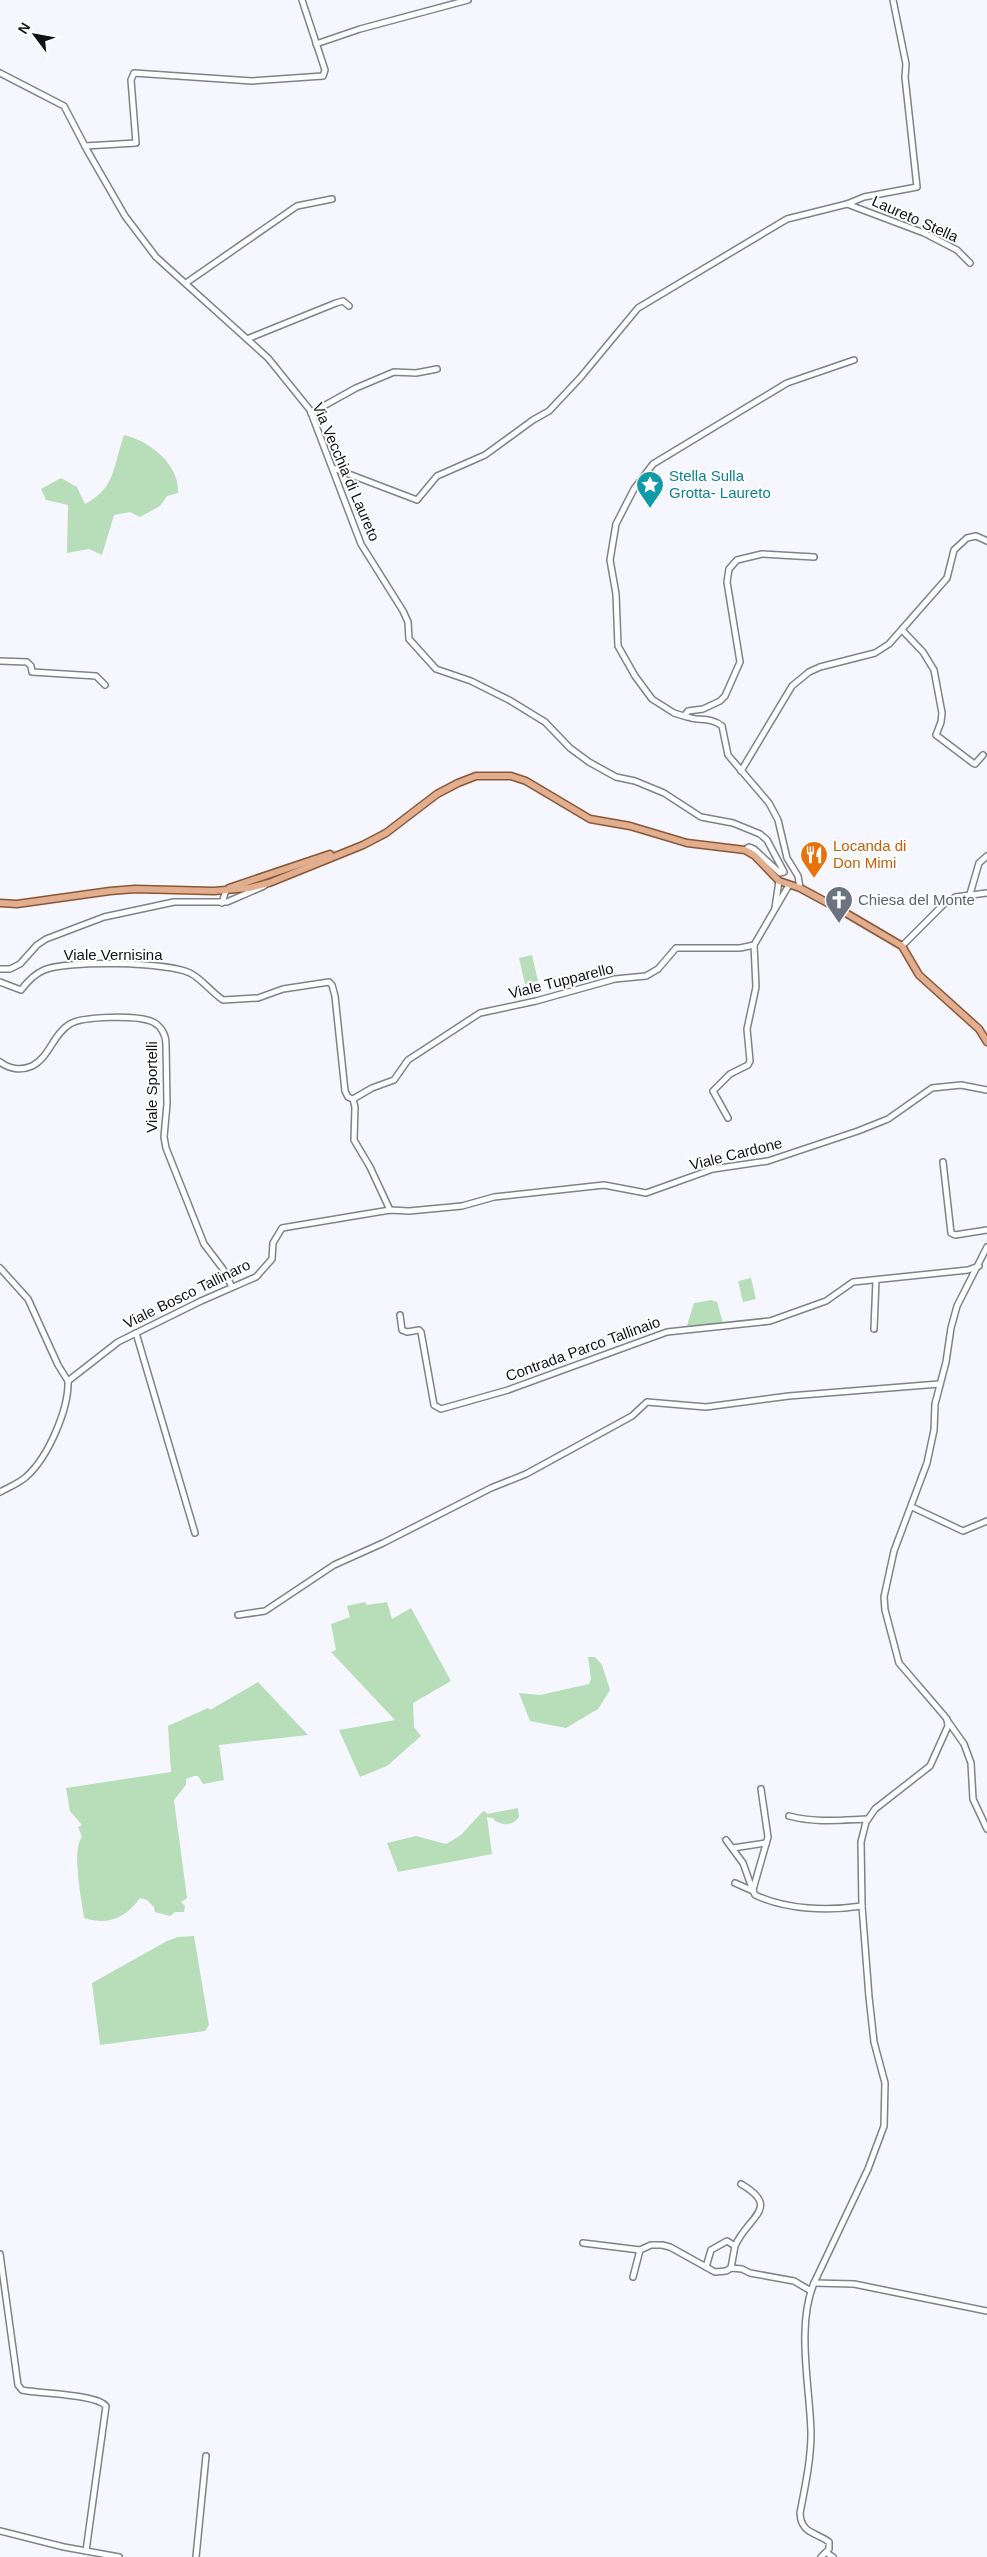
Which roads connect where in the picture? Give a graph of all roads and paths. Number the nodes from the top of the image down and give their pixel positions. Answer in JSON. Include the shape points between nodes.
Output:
{"nodes":[{"id":1,"x":302,"y":0,"type":"edge"},
{"id":2,"x":468,"y":0,"type":"edge"},
{"id":3,"x":893,"y":0,"type":"edge"},
{"id":4,"x":316,"y":44,"type":"junction"},
{"id":5,"x":0,"y":73,"type":"edge"},
{"id":6,"x":85,"y":146,"type":"junction"},
{"id":7,"x":332,"y":199,"type":"dead end"},
{"id":8,"x":846,"y":204,"type":"junction"},
{"id":9,"x":970,"y":263,"type":"dead end"},
{"id":10,"x":186,"y":283,"type":"junction"},
{"id":11,"x":349,"y":306,"type":"dead end"},
{"id":12,"x":247,"y":339,"type":"junction"},
{"id":13,"x":854,"y":360,"type":"dead end"},
{"id":14,"x":437,"y":369,"type":"dead end"},
{"id":15,"x":311,"y":413,"type":"junction"},
{"id":16,"x":333,"y":468,"type":"junction"},
{"id":17,"x":987,"y":541,"type":"edge"},
{"id":18,"x":814,"y":557,"type":"dead end"},
{"id":19,"x":902,"y":630,"type":"junction"},
{"id":20,"x":0,"y":661,"type":"edge"},
{"id":21,"x":105,"y":685,"type":"dead end"},
{"id":22,"x":687,"y":718,"type":"junction"},
{"id":23,"x":982,"y":755,"type":"dead end"},
{"id":24,"x":741,"y":771,"type":"junction"},
{"id":25,"x":374,"y":839,"type":"junction"},
{"id":26,"x":745,"y":850,"type":"junction"},
{"id":27,"x":987,"y":856,"type":"edge"},
{"id":28,"x":779,"y":881,"type":"junction"},
{"id":29,"x":269,"y":883,"type":"junction"},
{"id":30,"x":789,"y":886,"type":"junction"},
{"id":31,"x":800,"y":888,"type":"junction"},
{"id":32,"x":226,"y":890,"type":"junction"},
{"id":33,"x":234,"y":890,"type":"junction"},
{"id":34,"x":987,"y":893,"type":"edge"},
{"id":35,"x":970,"y":894,"type":"junction"},
{"id":36,"x":234,"y":898,"type":"junction"},
{"id":37,"x":222,"y":903,"type":"junction"},
{"id":38,"x":0,"y":904,"type":"edge"},
{"id":39,"x":774,"y":913,"type":"junction"},
{"id":40,"x":754,"y":945,"type":"junction"},
{"id":41,"x":902,"y":946,"type":"junction"},
{"id":42,"x":0,"y":969,"type":"edge"},
{"id":43,"x":0,"y":982,"type":"edge"},
{"id":44,"x":987,"y":1042,"type":"edge"},
{"id":45,"x":0,"y":1062,"type":"edge"},
{"id":46,"x":987,"y":1090,"type":"edge"},
{"id":47,"x":353,"y":1099,"type":"junction"},
{"id":48,"x":728,"y":1118,"type":"dead end"},
{"id":49,"x":943,"y":1162,"type":"dead end"},
{"id":50,"x":390,"y":1210,"type":"junction"},
{"id":51,"x":987,"y":1230,"type":"edge"},
{"id":52,"x":987,"y":1247,"type":"edge"},
{"id":53,"x":979,"y":1266,"type":"junction"},
{"id":54,"x":0,"y":1270,"type":"edge"},
{"id":55,"x":876,"y":1280,"type":"junction"},
{"id":56,"x":232,"y":1287,"type":"junction"},
{"id":57,"x":400,"y":1315,"type":"dead end"},
{"id":58,"x":874,"y":1329,"type":"dead end"},
{"id":59,"x":136,"y":1332,"type":"junction"},
{"id":60,"x":68,"y":1381,"type":"junction"},
{"id":61,"x":939,"y":1384,"type":"junction"},
{"id":62,"x":0,"y":1492,"type":"edge"},
{"id":63,"x":912,"y":1507,"type":"junction"},
{"id":64,"x":987,"y":1521,"type":"edge"},
{"id":65,"x":194,"y":1533,"type":"dead end"},
{"id":66,"x":238,"y":1615,"type":"dead end"},
{"id":67,"x":946,"y":1720,"type":"junction"},
{"id":68,"x":762,"y":1789,"type":"dead end"},
{"id":69,"x":789,"y":1816,"type":"dead end"},
{"id":70,"x":868,"y":1819,"type":"junction"},
{"id":71,"x":987,"y":1829,"type":"edge"},
{"id":72,"x":726,"y":1840,"type":"dead end"},
{"id":73,"x":766,"y":1843,"type":"junction"},
{"id":74,"x":733,"y":1848,"type":"junction"},
{"id":75,"x":735,"y":1883,"type":"dead end"},
{"id":76,"x":752,"y":1891,"type":"junction"},
{"id":77,"x":862,"y":1906,"type":"junction"},
{"id":78,"x":741,"y":2184,"type":"dead end"},
{"id":79,"x":584,"y":2243,"type":"dead end"},
{"id":80,"x":735,"y":2246,"type":"junction"},
{"id":81,"x":640,"y":2250,"type":"junction"},
{"id":82,"x":0,"y":2254,"type":"edge"},
{"id":83,"x":706,"y":2266,"type":"junction"},
{"id":84,"x":731,"y":2268,"type":"junction"},
{"id":85,"x":633,"y":2277,"type":"dead end"},
{"id":86,"x":814,"y":2283,"type":"junction"},
{"id":87,"x":811,"y":2291,"type":"junction"},
{"id":88,"x":987,"y":2311,"type":"edge"},
{"id":89,"x":206,"y":2456,"type":"dead end"},
{"id":90,"x":0,"y":2531,"type":"edge"},
{"id":91,"x":86,"y":2551,"type":"junction"},
{"id":92,"x":826,"y":2553,"type":"junction"},
{"id":93,"x":119,"y":2557,"type":"edge"},
{"id":94,"x":196,"y":2557,"type":"edge"},
{"id":95,"x":821,"y":2557,"type":"edge"},
{"id":96,"x":833,"y":2557,"type":"edge"}],
"edges":[{"from":1,"to":4,"type":"street"},
{"from":2,"to":4,"type":"street"},
{"from":3,"to":8,"type":"street","via":[[906,64],[917,187],[864,197]]},
{"from":4,"to":6,"type":"street","via":[[325,70],[321,77],[252,81],[134,73],[136,143]]},
{"from":5,"to":6,"type":"street","name":"Via Vecchia di Laureto","via":[[64,106]]},
{"from":6,"to":10,"type":"street","name":"Via Vecchia di Laureto","via":[[142,240]]},
{"from":7,"to":10,"type":"street","via":[[297,206]]},
{"from":8,"to":9,"type":"street","name":"Laureto Stella","via":[[924,234],[957,250]]},
{"from":8,"to":16,"type":"street","via":[[787,219],[638,308],[549,411],[485,455],[437,476],[417,500]]},
{"from":10,"to":12,"type":"street","name":"Via Vecchia di Laureto"},
{"from":11,"to":12,"type":"street","via":[[343,301]]},
{"from":12,"to":15,"type":"street","name":"Via Vecchia di Laureto","via":[[268,358]]},
{"from":13,"to":22,"type":"street","via":[[787,383],[653,464],[634,489],[616,524],[610,560],[616,594],[618,646],[652,699]]},
{"from":14,"to":15,"type":"street","via":[[416,373],[394,372]]},
{"from":15,"to":16,"type":"street","name":"Via Vecchia di Laureto"},
{"from":16,"to":26,"type":"street","name":"Via Vecchia di Laureto","via":[[361,544],[408,622],[409,639],[436,669],[470,681],[545,722],[577,753],[616,777],[664,793],[701,817],[760,834],[767,840],[784,872],[780,873],[754,849],[749,847]]},
{"from":17,"to":19,"type":"street","via":[[976,536],[960,543],[954,550],[947,578]]},
{"from":18,"to":22,"type":"street","via":[[762,554],[737,560],[730,569],[727,582],[740,662],[725,696],[710,706],[688,711]]},
{"from":19,"to":23,"type":"street","via":[[923,652],[934,670],[942,713],[936,735],[972,763],[975,764]]},
{"from":19,"to":24,"type":"street","via":[[882,650],[820,667],[792,686]]},
{"from":20,"to":21,"type":"street","via":[[27,662],[32,672],[96,676]]},
{"from":22,"to":24,"type":"street","via":[[713,720],[722,726],[728,755]]},
{"from":24,"to":31,"type":"street","via":[[765,798],[778,820],[787,858],[798,876]]},
{"from":25,"to":26,"type":"main road","via":[[437,794],[476,776],[493,774],[526,781],[590,819],[630,826],[687,843]]},
{"from":25,"to":29,"type":"main road"},
{"from":25,"to":32,"type":"main road"},
{"from":26,"to":28,"type":"main road"},
{"from":27,"to":35,"type":"street","via":[[979,863]]},
{"from":28,"to":30,"type":"main road"},
{"from":28,"to":39,"type":"street"},
{"from":29,"to":33,"type":"main road"},
{"from":29,"to":36,"type":"street"},
{"from":30,"to":31,"type":"main road"},
{"from":30,"to":39,"type":"street"},
{"from":31,"to":41,"type":"main road"},
{"from":32,"to":33,"type":"main road"},
{"from":32,"to":37,"type":"street"},
{"from":32,"to":38,"type":"main road","via":[[135,889]]},
{"from":33,"to":36,"type":"street"},
{"from":34,"to":35,"type":"street"},
{"from":35,"to":41,"type":"street","via":[[955,897],[944,904]]},
{"from":36,"to":37,"type":"street"},
{"from":37,"to":42,"type":"street","via":[[174,902],[104,918],[46,939],[20,964]]},
{"from":39,"to":40,"type":"street"},
{"from":40,"to":47,"type":"street","name":"Viale Tupparello","via":[[676,948],[646,976],[615,979],[480,1013],[408,1060],[394,1080]]},
{"from":40,"to":48,"type":"street","via":[[756,987],[747,1029],[750,1061],[713,1091]]},
{"from":41,"to":44,"type":"main road","via":[[919,975],[979,1029]]},
{"from":43,"to":47,"type":"street","name":"Viale Vernisina","via":[[21,990],[45,970],[69,964],[152,965],[190,973],[222,1000],[258,998],[283,989],[325,981],[332,984],[342,1077],[345,1091]]},
{"from":45,"to":56,"type":"street","name":"Viale Sportelli","via":[[16,1069],[31,1067],[40,1061],[63,1029],[79,1020],[138,1018],[154,1022],[166,1037],[166,1148],[204,1244]]},
{"from":46,"to":50,"type":"street","name":"Viale Cardone","via":[[961,1085],[932,1088],[888,1119],[768,1161],[714,1170],[661,1189],[646,1192],[604,1185],[494,1197],[462,1206]]},
{"from":47,"to":50,"type":"street","via":[[354,1140]]},
{"from":49,"to":51,"type":"street","via":[[951,1233]]},
{"from":50,"to":56,"type":"street","name":"Viale Bosco Tallinaro","via":[[282,1228],[273,1243],[272,1259],[256,1276]]},
{"from":52,"to":53,"type":"street"},
{"from":53,"to":55,"type":"street","name":"Contrada Parco Tallinaio"},
{"from":53,"to":61,"type":"street","via":[[957,1306]]},
{"from":54,"to":60,"type":"street","via":[[28,1299]]},
{"from":55,"to":57,"type":"street","name":"Contrada Parco Tallinaio","via":[[853,1282],[819,1304],[770,1321],[667,1332],[508,1390],[441,1409],[434,1405],[421,1332],[402,1330]]},
{"from":55,"to":58,"type":"street"},
{"from":56,"to":59,"type":"street","name":"Viale Bosco Tallinaro"},
{"from":59,"to":60,"type":"street","name":"Viale Bosco Tallinaro"},
{"from":59,"to":65,"type":"street"},
{"from":60,"to":62,"type":"street","via":[[65,1409],[42,1458],[27,1477]]},
{"from":61,"to":63,"type":"street","via":[[929,1455]]},
{"from":61,"to":66,"type":"street","via":[[789,1396],[706,1407],[647,1402],[632,1416],[526,1474],[334,1565],[264,1611]]},
{"from":63,"to":64,"type":"street","via":[[963,1531]]},
{"from":63,"to":67,"type":"street","via":[[887,1576],[885,1610],[904,1670]]},
{"from":67,"to":70,"type":"street","via":[[947,1731],[930,1766],[875,1809]]},
{"from":67,"to":71,"type":"street","via":[[964,1744],[971,1763],[973,1799]]},
{"from":68,"to":73,"type":"street","via":[[768,1828]]},
{"from":69,"to":70,"type":"street","via":[[828,1821]]},
{"from":70,"to":77,"type":"street","via":[[861,1842]]},
{"from":72,"to":74,"type":"street"},
{"from":73,"to":74,"type":"street"},
{"from":73,"to":76,"type":"street"},
{"from":74,"to":76,"type":"street","via":[[743,1864]]},
{"from":75,"to":76,"type":"street"},
{"from":76,"to":77,"type":"street","via":[[760,1897],[826,1910]]},
{"from":77,"to":86,"type":"street","via":[[871,2019],[886,2098],[884,2126],[868,2169]]},
{"from":78,"to":80,"type":"street","via":[[758,2194],[761,2209]]},
{"from":79,"to":81,"type":"street"},
{"from":80,"to":83,"type":"street","via":[[727,2241],[716,2246],[709,2253]]},
{"from":80,"to":84,"type":"street"},
{"from":81,"to":83,"type":"street","via":[[651,2245],[670,2247]]},
{"from":81,"to":85,"type":"street"},
{"from":82,"to":91,"type":"street","via":[[18,2385],[22,2390],[42,2394],[102,2401],[106,2406]]},
{"from":83,"to":84,"type":"street","via":[[719,2273]]},
{"from":84,"to":87,"type":"street","via":[[794,2281]]},
{"from":86,"to":87,"type":"street"},
{"from":86,"to":88,"type":"street","via":[[854,2284]]},
{"from":87,"to":92,"type":"street","via":[[806,2319],[810,2449],[800,2520],[807,2532],[829,2542]]},
{"from":89,"to":94,"type":"street"},
{"from":90,"to":91,"type":"street"},
{"from":91,"to":93,"type":"street"},
{"from":92,"to":95,"type":"street"},
{"from":92,"to":96,"type":"street"}]}
